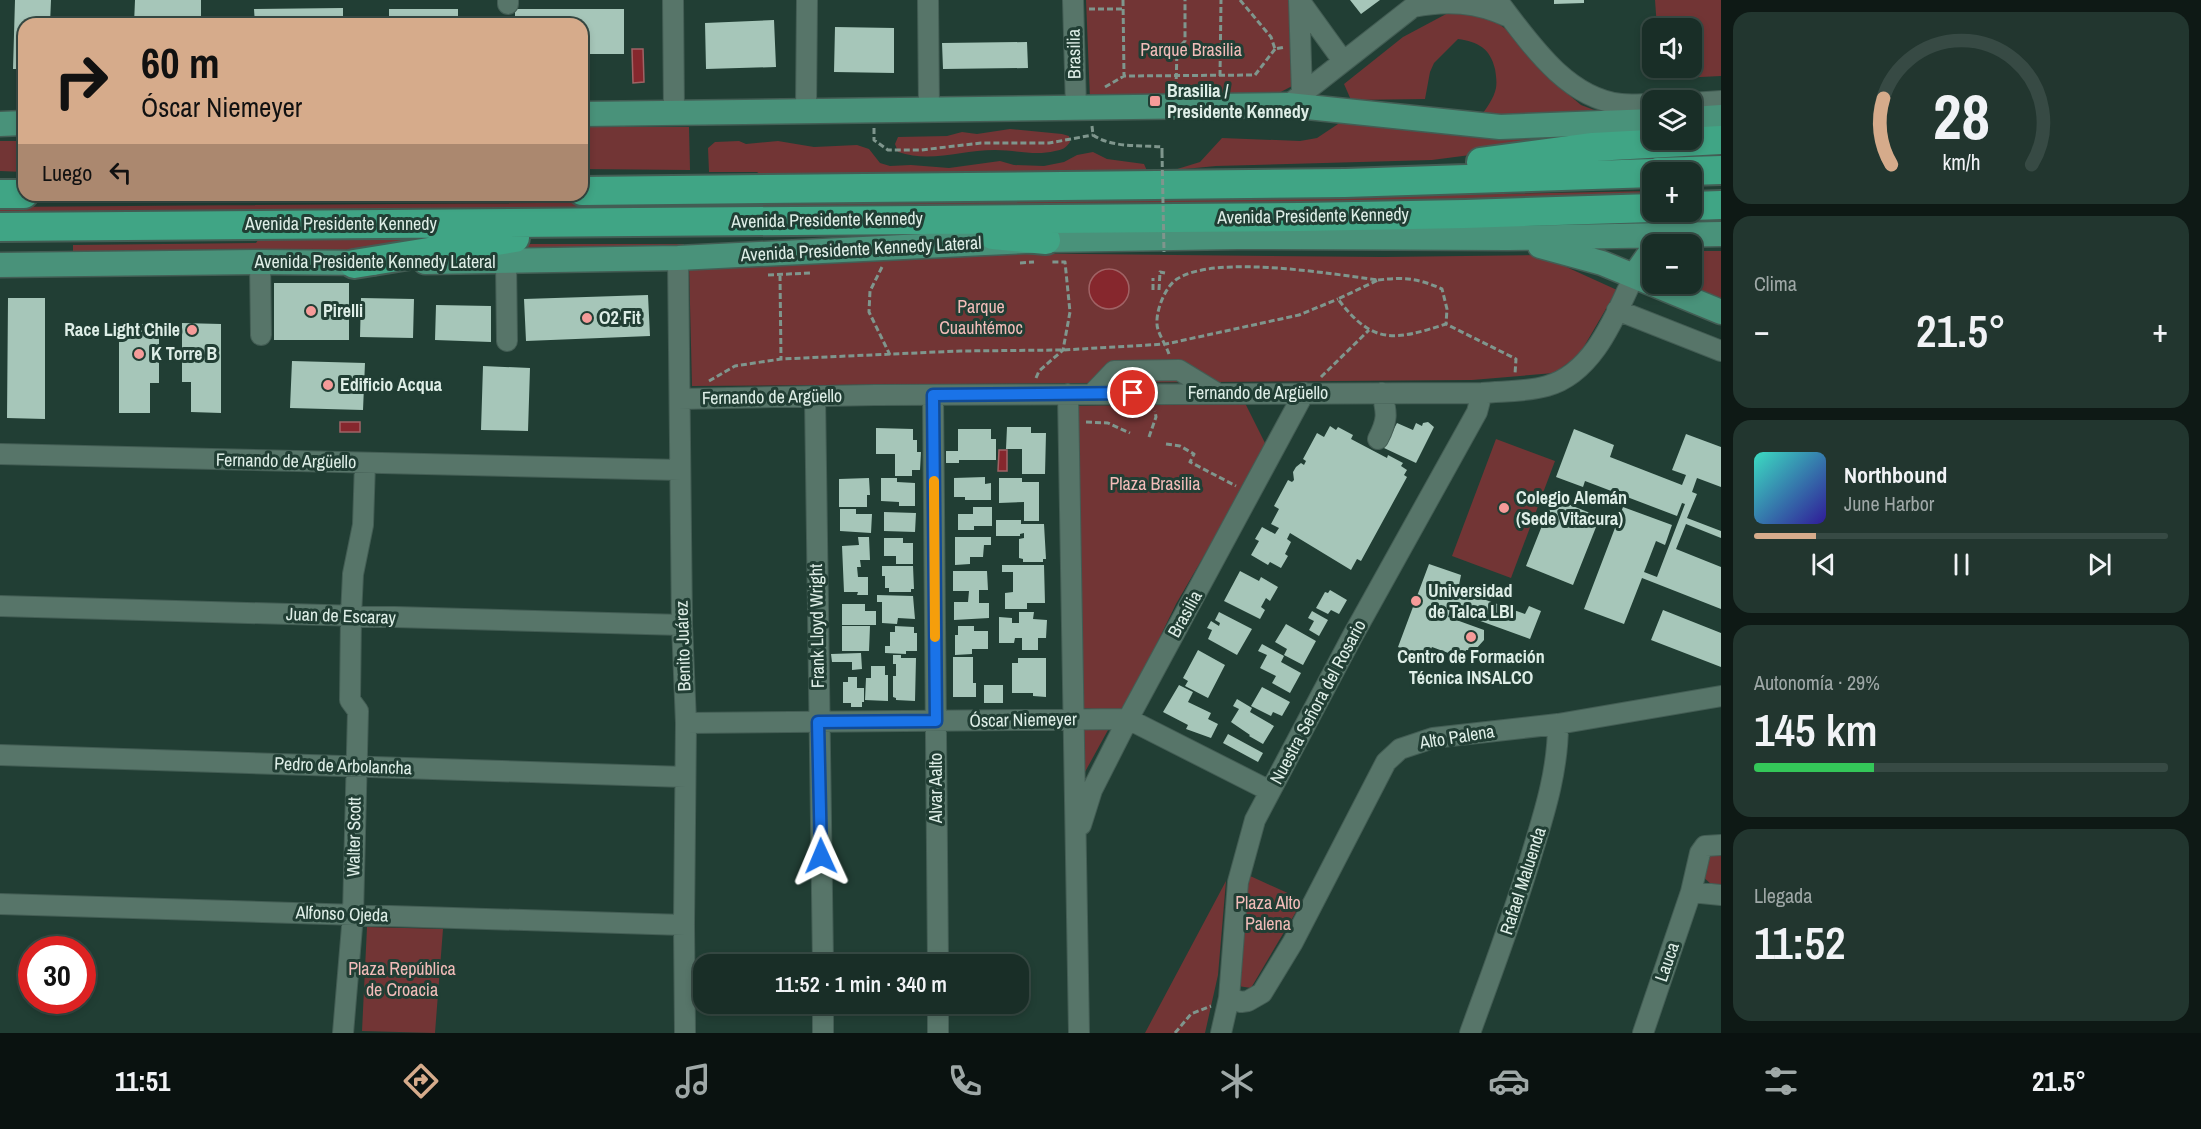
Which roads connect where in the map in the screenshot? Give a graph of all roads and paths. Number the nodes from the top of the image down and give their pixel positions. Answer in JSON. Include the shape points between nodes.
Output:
{"nodes":[{"id":1,"x":673,"y":0,"type":"edge"},
{"id":2,"x":807,"y":0,"type":"edge"},
{"id":3,"x":928,"y":0,"type":"edge"},
{"id":4,"x":1123,"y":0,"type":"edge"},
{"id":5,"x":1185,"y":0,"type":"edge"},
{"id":6,"x":1221,"y":0,"type":"edge"},
{"id":7,"x":1240,"y":0,"type":"edge"},
{"id":8,"x":1299,"y":0,"type":"edge"},
{"id":9,"x":1497,"y":0,"type":"edge"},
{"id":10,"x":1417,"y":3,"type":"edge"},
{"id":11,"x":1073,"y":5,"type":"edge"},
{"id":12,"x":1123,"y":9,"type":"junction"},
{"id":13,"x":1511,"y":18,"type":"junction"},
{"id":14,"x":1286,"y":47,"type":"dead end"},
{"id":15,"x":1275,"y":49,"type":"junction"},
{"id":16,"x":1343,"y":61,"type":"junction"},
{"id":17,"x":1177,"y":76,"type":"junction"},
{"id":18,"x":1220,"y":76,"type":"junction"},
{"id":19,"x":1295,"y":99,"type":"junction"},
{"id":20,"x":1721,"y":101,"type":"edge"},
{"id":21,"x":1702,"y":102,"type":"edge"},
{"id":22,"x":1642,"y":104,"type":"edge"},
{"id":23,"x":1084,"y":108,"type":"junction"},
{"id":24,"x":873,"y":110,"type":"junction"},
{"id":25,"x":929,"y":110,"type":"junction"},
{"id":26,"x":806,"y":111,"type":"junction"},
{"id":27,"x":674,"y":113,"type":"junction"},
{"id":28,"x":588,"y":114,"type":"edge"},
{"id":29,"x":1721,"y":117,"type":"edge"},
{"id":30,"x":1702,"y":118,"type":"edge"},
{"id":31,"x":1642,"y":121,"type":"edge"},
{"id":32,"x":18,"y":123,"type":"edge"},
{"id":33,"x":0,"y":124,"type":"edge"},
{"id":34,"x":1093,"y":135,"type":"junction"},
{"id":35,"x":1721,"y":140,"type":"edge"},
{"id":36,"x":1721,"y":170,"type":"edge"},
{"id":37,"x":1702,"y":171,"type":"edge"},
{"id":38,"x":1642,"y":173,"type":"edge"},
{"id":39,"x":588,"y":183,"type":"edge"},
{"id":40,"x":1345,"y":183,"type":"junction"},
{"id":41,"x":588,"y":190,"type":"edge"},
{"id":42,"x":663,"y":190,"type":"junction"},
{"id":43,"x":0,"y":194,"type":"edge"},
{"id":44,"x":18,"y":194,"type":"edge"},
{"id":45,"x":1721,"y":205,"type":"edge"},
{"id":46,"x":1702,"y":206,"type":"edge"},
{"id":47,"x":1642,"y":208,"type":"edge"},
{"id":48,"x":812,"y":220,"type":"junction"},
{"id":49,"x":641,"y":222,"type":"junction"},
{"id":50,"x":0,"y":227,"type":"edge"},
{"id":51,"x":1721,"y":234,"type":"edge"},
{"id":52,"x":1702,"y":237,"type":"edge"},
{"id":53,"x":1508,"y":238,"type":"junction"},
{"id":54,"x":1046,"y":240,"type":"junction"},
{"id":55,"x":1642,"y":242,"type":"edge"},
{"id":56,"x":1164,"y":252,"type":"dead end"},
{"id":57,"x":678,"y":258,"type":"junction"},
{"id":58,"x":506,"y":261,"type":"junction"},
{"id":59,"x":260,"y":262,"type":"junction"},
{"id":60,"x":1065,"y":262,"type":"dead end"},
{"id":61,"x":354,"y":264,"type":"junction"},
{"id":62,"x":0,"y":265,"type":"edge"},
{"id":63,"x":1642,"y":266,"type":"edge"},
{"id":64,"x":882,"y":267,"type":"dead end"},
{"id":65,"x":1165,"y":273,"type":"dead end"},
{"id":66,"x":780,"y":275,"type":"dead end"},
{"id":67,"x":1634,"y":276,"type":"junction"},
{"id":68,"x":1153,"y":278,"type":"dead end"},
{"id":69,"x":1378,"y":280,"type":"junction"},
{"id":70,"x":1153,"y":290,"type":"dead end"},
{"id":71,"x":1159,"y":290,"type":"dead end"},
{"id":72,"x":1338,"y":299,"type":"junction"},
{"id":73,"x":1617,"y":310,"type":"junction"},
{"id":74,"x":1721,"y":312,"type":"edge"},
{"id":75,"x":1446,"y":324,"type":"junction"},
{"id":76,"x":1369,"y":330,"type":"junction"},
{"id":77,"x":261,"y":335,"type":"dead end"},
{"id":78,"x":507,"y":341,"type":"dead end"},
{"id":79,"x":1166,"y":344,"type":"junction"},
{"id":80,"x":1063,"y":350,"type":"junction"},
{"id":81,"x":1721,"y":351,"type":"edge"},
{"id":82,"x":890,"y":355,"type":"junction"},
{"id":83,"x":781,"y":359,"type":"junction"},
{"id":84,"x":1515,"y":390,"type":"junction"},
{"id":85,"x":1304,"y":393,"type":"junction"},
{"id":86,"x":1382,"y":393,"type":"junction"},
{"id":87,"x":1482,"y":393,"type":"junction"},
{"id":88,"x":1032,"y":394,"type":"junction"},
{"id":89,"x":1068,"y":394,"type":"junction"},
{"id":90,"x":933,"y":395,"type":"junction"},
{"id":91,"x":815,"y":396,"type":"junction"},
{"id":92,"x":688,"y":399,"type":"junction"},
{"id":93,"x":1069,"y":421,"type":"junction"},
{"id":94,"x":1130,"y":433,"type":"dead end"},
{"id":95,"x":1378,"y":440,"type":"dead end"},
{"id":96,"x":1166,"y":444,"type":"dead end"},
{"id":97,"x":0,"y":454,"type":"edge"},
{"id":98,"x":364,"y":463,"type":"junction"},
{"id":99,"x":680,"y":470,"type":"junction"},
{"id":100,"x":1251,"y":493,"type":"junction"},
{"id":101,"x":0,"y":606,"type":"edge"},
{"id":102,"x":351,"y":616,"type":"junction"},
{"id":103,"x":682,"y":625,"type":"junction"},
{"id":104,"x":1721,"y":696,"type":"edge"},
{"id":105,"x":1128,"y":719,"type":"junction"},
{"id":106,"x":1074,"y":720,"type":"junction"},
{"id":107,"x":936,"y":721,"type":"junction"},
{"id":108,"x":818,"y":722,"type":"junction"},
{"id":109,"x":686,"y":723,"type":"junction"},
{"id":110,"x":1558,"y":724,"type":"junction"},
{"id":111,"x":0,"y":755,"type":"edge"},
{"id":112,"x":355,"y":767,"type":"junction"},
{"id":113,"x":685,"y":777,"type":"junction"},
{"id":114,"x":1270,"y":791,"type":"junction"},
{"id":115,"x":1076,"y":839,"type":"junction"},
{"id":116,"x":1721,"y":845,"type":"edge"},
{"id":117,"x":1691,"y":892,"type":"junction"},
{"id":118,"x":1721,"y":895,"type":"edge"},
{"id":119,"x":0,"y":904,"type":"edge"},
{"id":120,"x":353,"y":915,"type":"junction"},
{"id":121,"x":684,"y":925,"type":"junction"},
{"id":122,"x":823,"y":954,"type":"edge"},
{"id":123,"x":938,"y":954,"type":"edge"},
{"id":124,"x":1229,"y":998,"type":"junction"},
{"id":125,"x":823,"y":1014,"type":"edge"},
{"id":126,"x":938,"y":1014,"type":"edge"},
{"id":127,"x":343,"y":1033,"type":"edge"},
{"id":128,"x":685,"y":1033,"type":"edge"},
{"id":129,"x":823,"y":1033,"type":"edge"},
{"id":130,"x":938,"y":1033,"type":"edge"},
{"id":131,"x":1078,"y":1033,"type":"edge"},
{"id":132,"x":1175,"y":1033,"type":"edge"},
{"id":133,"x":1221,"y":1033,"type":"edge"},
{"id":134,"x":1470,"y":1033,"type":"edge"},
{"id":135,"x":1643,"y":1033,"type":"edge"}],
"edges":[{"from":1,"to":27,"type":"street"},
{"from":2,"to":26,"type":"street"},
{"from":3,"to":25,"type":"street"},
{"from":4,"to":12,"type":"path"},
{"from":5,"to":17,"type":"path","via":[[1185,40],[1177,49]]},
{"from":6,"to":18,"type":"path"},
{"from":7,"to":15,"type":"path","via":[[1271,37]]},
{"from":8,"to":16,"type":"street"},
{"from":8,"to":19,"type":"street"},
{"from":9,"to":13,"type":"street"},
{"from":10,"to":13,"type":"street","via":[[1463,3]]},
{"from":10,"to":16,"type":"street"},
{"from":11,"to":12,"type":"path"},
{"from":11,"to":23,"type":"street","name":"Brasilia"},
{"from":12,"to":17,"type":"path","via":[[1124,76]]},
{"from":13,"to":22,"type":"street","via":[[1557,74],[1606,100]]},
{"from":14,"to":15,"type":"path"},
{"from":15,"to":18,"type":"path","via":[[1255,75]]},
{"from":16,"to":19,"type":"street"},
{"from":17,"to":18,"type":"path"},
{"from":19,"to":23,"type":"main road"},
{"from":19,"to":31,"type":"main road","via":[[1500,127]]},
{"from":20,"to":21,"type":"street"},
{"from":23,"to":25,"type":"main road"},
{"from":23,"to":34,"type":"path"},
{"from":24,"to":25,"type":"main road"},
{"from":24,"to":26,"type":"main road"},
{"from":24,"to":34,"type":"path","via":[[874,140],[888,150],[1049,143]]},
{"from":26,"to":27,"type":"main road"},
{"from":27,"to":28,"type":"main road"},
{"from":29,"to":30,"type":"main road"},
{"from":32,"to":33,"type":"main road"},
{"from":34,"to":56,"type":"path","bridge":true,"via":[[1113,144],[1162,147]]},
{"from":35,"to":40,"type":"highway","via":[[1593,147]]},
{"from":36,"to":37,"type":"highway"},
{"from":38,"to":40,"type":"highway","name":"Avenida Presidente Kennedy"},
{"from":39,"to":42,"type":"highway"},
{"from":40,"to":42,"type":"highway","name":"Avenida Presidente Kennedy"},
{"from":41,"to":42,"type":"highway","name":"Avenida Presidente Kennedy"},
{"from":43,"to":44,"type":"highway"},
{"from":45,"to":46,"type":"highway"},
{"from":47,"to":48,"type":"highway","name":"Avenida Presidente Kennedy","via":[[1300,217]]},
{"from":48,"to":49,"type":"highway","name":"Avenida Presidente Kennedy"},
{"from":48,"to":54,"type":"highway"},
{"from":49,"to":50,"type":"highway","name":"Avenida Presidente Kennedy"},
{"from":49,"to":61,"type":"highway","via":[[497,240]]},
{"from":51,"to":52,"type":"main road","name":"Avenida Presidente Kennedy Lateral"},
{"from":53,"to":54,"type":"main road","name":"Avenida Presidente Kennedy Lateral"},
{"from":53,"to":55,"type":"main road","name":"Avenida Presidente Kennedy Lateral"},
{"from":53,"to":67,"type":"main road","via":[[1560,250]]},
{"from":54,"to":57,"type":"main road","name":"Avenida Presidente Kennedy Lateral"},
{"from":57,"to":58,"type":"main road","name":"Avenida Presidente Kennedy Lateral"},
{"from":57,"to":92,"type":"street","name":"Benito Juárez"},
{"from":58,"to":61,"type":"main road","name":"Avenida Presidente Kennedy Lateral"},
{"from":58,"to":78,"type":"street"},
{"from":59,"to":61,"type":"main road","name":"Avenida Presidente Kennedy Lateral"},
{"from":59,"to":62,"type":"main road","name":"Avenida Presidente Kennedy Lateral"},
{"from":59,"to":77,"type":"street"},
{"from":60,"to":80,"type":"path","via":[[1070,312]]},
{"from":63,"to":67,"type":"main road"},
{"from":64,"to":82,"type":"path","via":[[870,291],[869,312]]},
{"from":65,"to":71,"type":"path","via":[[1160,272]]},
{"from":66,"to":83,"type":"path"},
{"from":67,"to":73,"type":"street","name":"Fernando de Argüello"},
{"from":67,"to":74,"type":"main road"},
{"from":68,"to":70,"type":"path"},
{"from":69,"to":72,"type":"path"},
{"from":69,"to":75,"type":"path","via":[[1421,279],[1442,289]]},
{"from":69,"to":79,"type":"path","via":[[1227,266],[1179,277],[1171,283],[1157,317],[1157,328]]},
{"from":72,"to":76,"type":"path","via":[[1352,318]]},
{"from":72,"to":79,"type":"path","via":[[1299,315]]},
{"from":73,"to":81,"type":"street"},
{"from":73,"to":84,"type":"street","name":"Fernando de Argüello","via":[[1584,364],[1546,387]]},
{"from":75,"to":76,"type":"path","via":[[1407,336],[1387,336]]},
{"from":75,"to":84,"type":"path","via":[[1516,359]]},
{"from":76,"to":85,"type":"path"},
{"from":79,"to":80,"type":"path"},
{"from":80,"to":82,"type":"path"},
{"from":80,"to":88,"type":"path","via":[[1039,371]]},
{"from":82,"to":83,"type":"path"},
{"from":83,"to":92,"type":"path","via":[[735,366]]},
{"from":84,"to":87,"type":"street","name":"Fernando de Argüello"},
{"from":85,"to":86,"type":"street","name":"Fernando de Argüello"},
{"from":85,"to":89,"type":"street","name":"Fernando de Argüello"},
{"from":85,"to":100,"type":"street","name":"Brasilia"},
{"from":86,"to":87,"type":"street","name":"Fernando de Argüello"},
{"from":86,"to":95,"type":"street","via":[[1387,417]]},
{"from":87,"to":114,"type":"street","name":"Nuestra Señora del Rosario","via":[[1477,412]]},
{"from":88,"to":89,"type":"street","name":"Fernando de Argüello"},
{"from":88,"to":90,"type":"street","name":"Fernando de Argüello"},
{"from":89,"to":93,"type":"street","name":"Brasilia"},
{"from":90,"to":91,"type":"street","name":"Fernando de Argüello"},
{"from":90,"to":107,"type":"street","name":"Alvar Aalto"},
{"from":91,"to":92,"type":"street","name":"Fernando de Argüello"},
{"from":91,"to":108,"type":"street","name":"Frank Lloyd Wright"},
{"from":92,"to":99,"type":"street","name":"Benito Juárez"},
{"from":93,"to":94,"type":"path","via":[[1107,423]]},
{"from":93,"to":106,"type":"street","name":"Brasilia"},
{"from":96,"to":100,"type":"path","via":[[1194,454],[1190,462]]},
{"from":97,"to":98,"type":"street","name":"Fernando de Argüello"},
{"from":98,"to":99,"type":"street","name":"Fernando de Argüello"},
{"from":98,"to":102,"type":"street","name":"Walter Scott","via":[[363,525],[353,574]]},
{"from":99,"to":103,"type":"street","name":"Benito Juárez"},
{"from":100,"to":105,"type":"street","name":"Brasilia"},
{"from":101,"to":102,"type":"street","name":"Juan de Escaray"},
{"from":102,"to":103,"type":"street","name":"Juan de Escaray"},
{"from":102,"to":112,"type":"street","name":"Walter Scott","via":[[350,700],[358,711]]},
{"from":103,"to":109,"type":"street","name":"Benito Juárez"},
{"from":104,"to":110,"type":"street","name":"Alto Palena"},
{"from":105,"to":106,"type":"street","name":"Óscar Niemeyer"},
{"from":105,"to":114,"type":"street","name":"Óscar Niemeyer"},
{"from":105,"to":115,"type":"street","name":"Brasilia","via":[[1092,790]]},
{"from":106,"to":107,"type":"street","name":"Óscar Niemeyer"},
{"from":106,"to":115,"type":"street","name":"Brasilia"},
{"from":107,"to":108,"type":"street","name":"Óscar Niemeyer"},
{"from":107,"to":123,"type":"street","name":"Alvar Aalto"},
{"from":108,"to":109,"type":"street","name":"Óscar Niemeyer"},
{"from":108,"to":122,"type":"street","name":"Frank Lloyd Wright"},
{"from":109,"to":113,"type":"street","name":"Benito Juárez"},
{"from":110,"to":124,"type":"street","name":"Alto Palena","via":[[1433,738],[1393,754],[1262,993],[1248,1001]]},
{"from":110,"to":134,"type":"street","name":"Rafael Maluenda","via":[[1556,765],[1545,810],[1525,879]]},
{"from":111,"to":112,"type":"street","name":"Pedro de Arbolancha"},
{"from":112,"to":113,"type":"street","name":"Pedro de Arbolancha"},
{"from":112,"to":120,"type":"street","name":"Walter Scott"},
{"from":113,"to":121,"type":"street","name":"Benito Juárez"},
{"from":114,"to":124,"type":"street","name":"Nuestra Señora del Rosario","via":[[1255,820],[1238,882]]},
{"from":115,"to":131,"type":"street","name":"Brasilia"},
{"from":116,"to":117,"type":"street","name":"Lauca","via":[[1705,846],[1700,852]]},
{"from":117,"to":118,"type":"street"},
{"from":117,"to":135,"type":"street","name":"Lauca"},
{"from":119,"to":120,"type":"street","name":"Alfonso Ojeda"},
{"from":120,"to":121,"type":"street","name":"Alfonso Ojeda"},
{"from":120,"to":127,"type":"street","name":"Walter Scott"},
{"from":121,"to":128,"type":"street","name":"Benito Juárez"},
{"from":124,"to":132,"type":"path","via":[[1191,1014]]},
{"from":124,"to":133,"type":"street","name":"Nuestra Señora del Rosario"},
{"from":125,"to":129,"type":"street"},
{"from":126,"to":130,"type":"street"}]}
